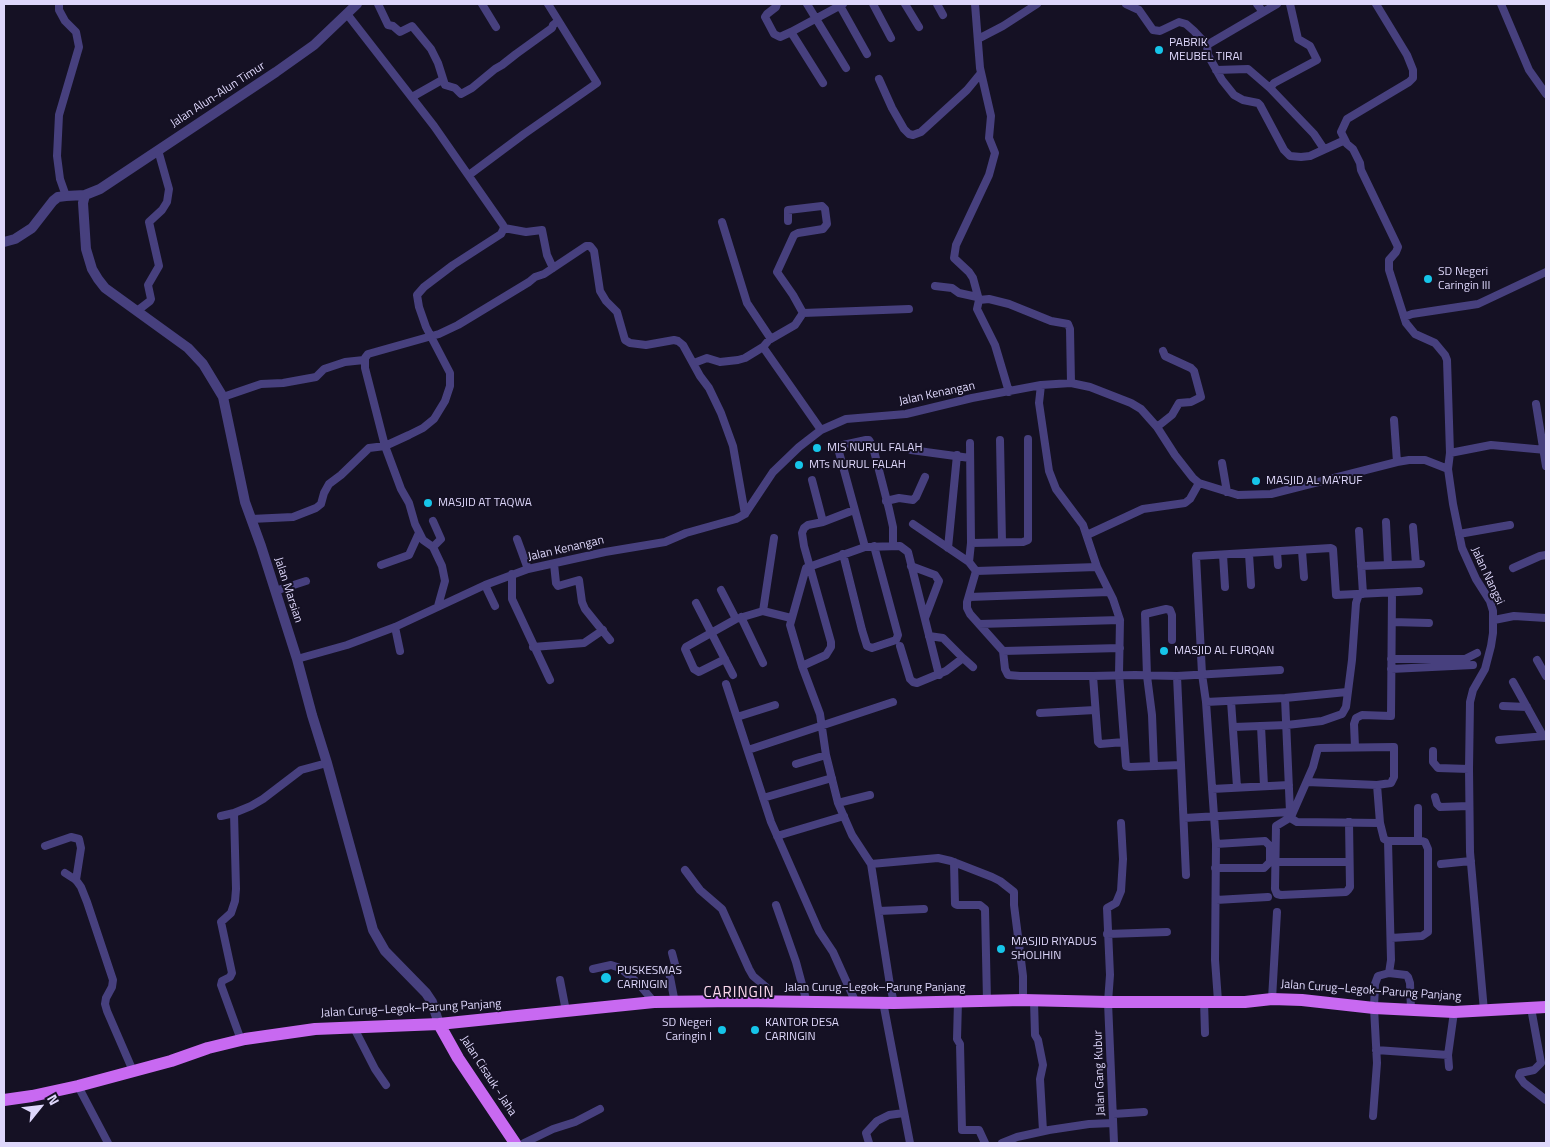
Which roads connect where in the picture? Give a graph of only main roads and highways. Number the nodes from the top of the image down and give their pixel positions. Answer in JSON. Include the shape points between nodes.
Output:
{"nodes":[{"id":1,"x":1546,"y":1007,"type":"edge"},
{"id":2,"x":439,"y":1024,"type":"junction"},
{"id":3,"x":4,"y":1100,"type":"edge"},
{"id":4,"x":510,"y":1142,"type":"edge"}],
"edges":[{"from":1,"to":2,"type":"main road","name":"Jalan Curug–Legok–Parung Panjang","via":[[1454,1012],[1272,999],[1245,1002],[654,1002]]},
{"from":2,"to":3,"type":"main road","name":"Jalan Curug–Legok–Parung Panjang","via":[[315,1029],[241,1040],[78,1086]]},
{"from":2,"to":4,"type":"main road","name":"Jalan Cisauk - Jaha"}]}
